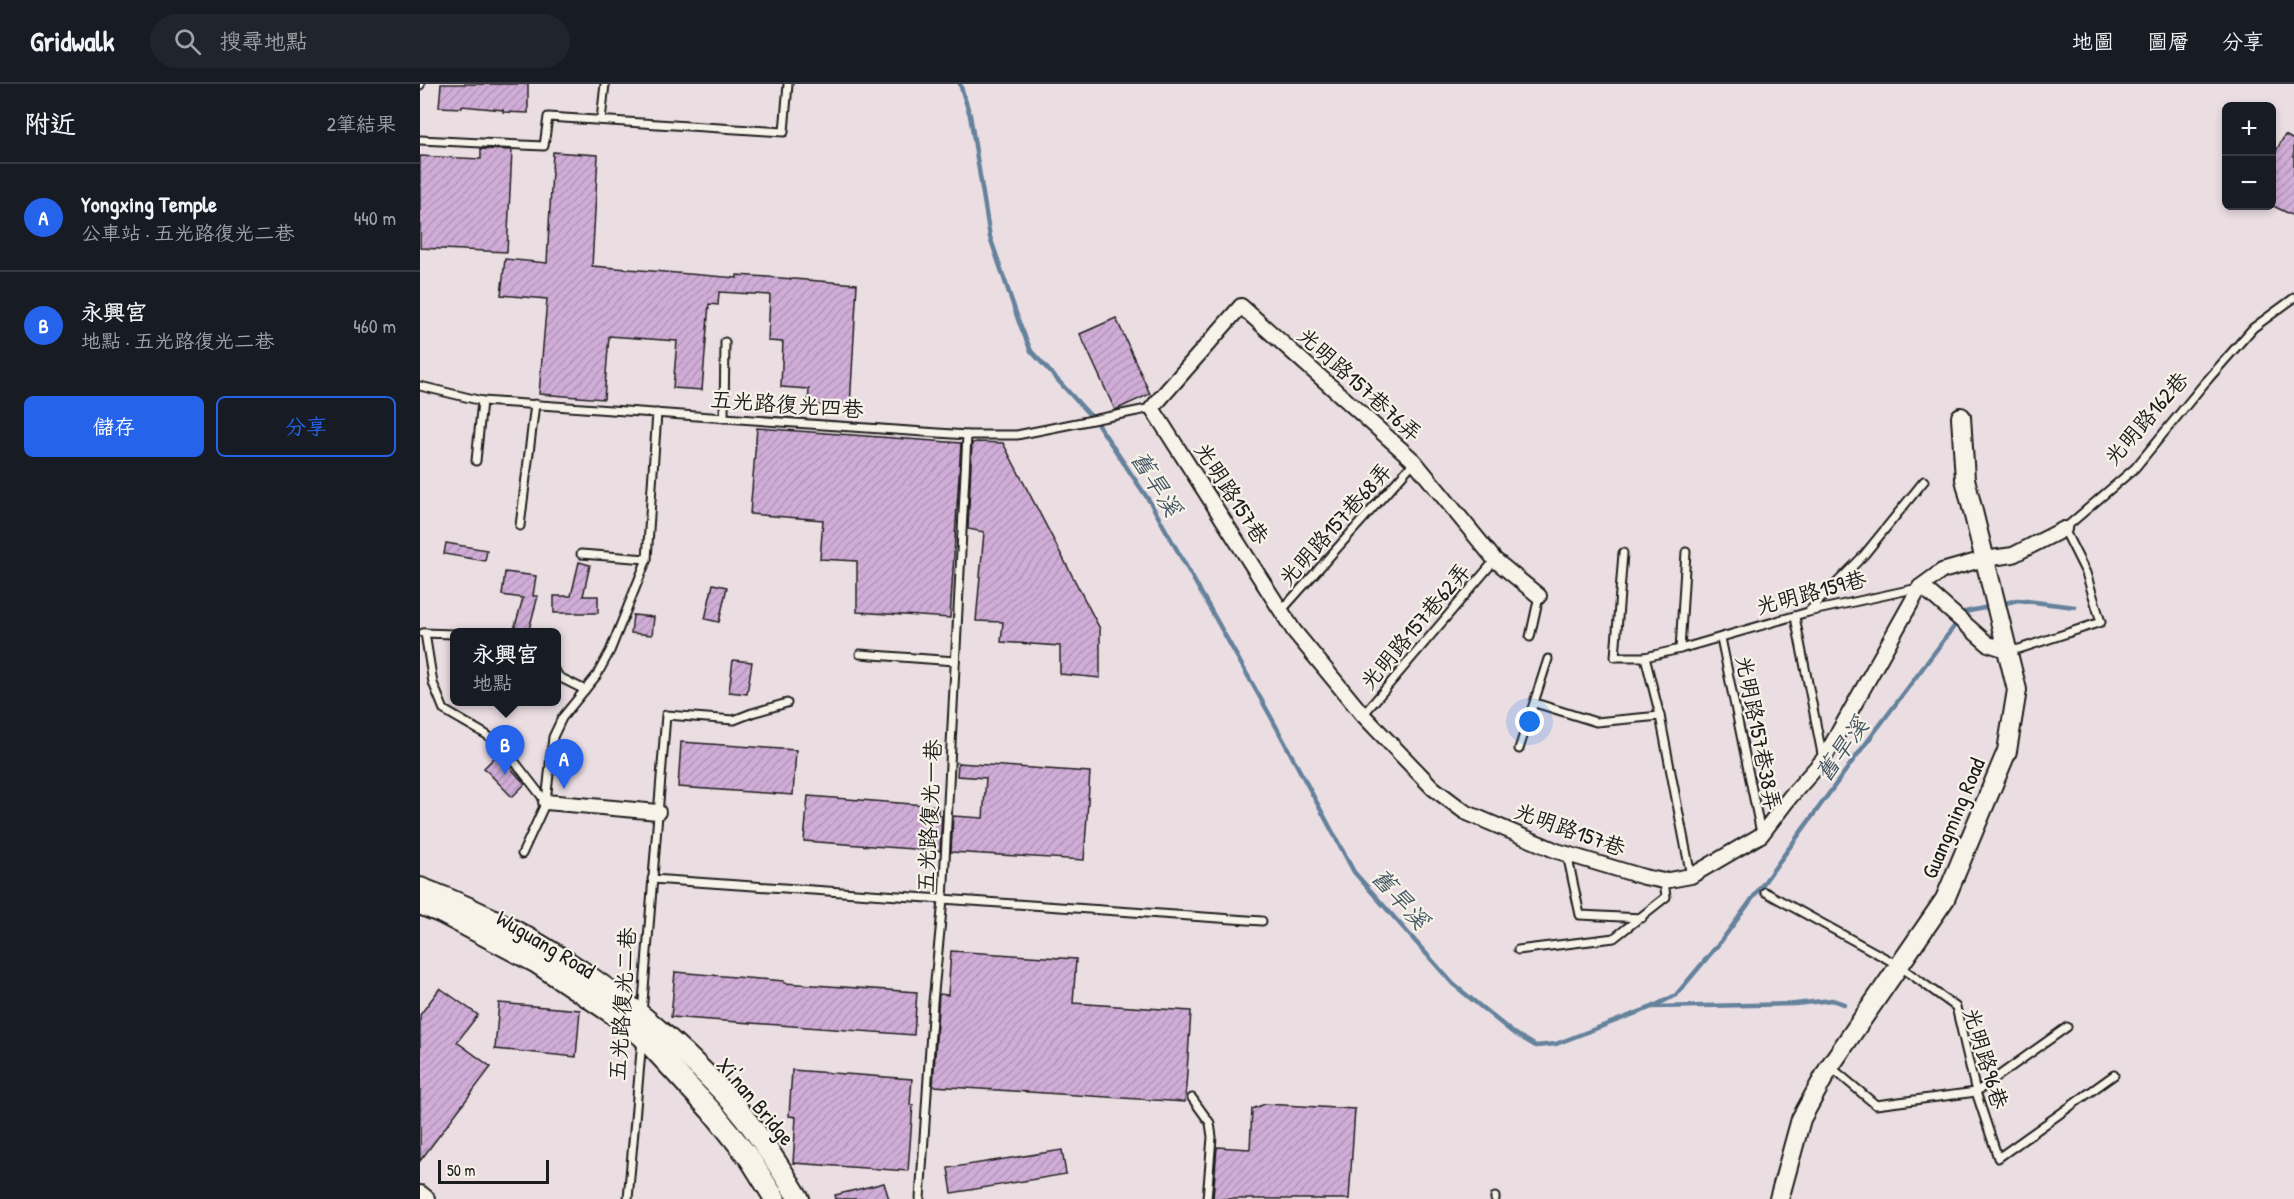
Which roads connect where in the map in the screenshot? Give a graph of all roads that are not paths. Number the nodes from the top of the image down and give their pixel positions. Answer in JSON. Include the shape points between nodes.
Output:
{"nodes":[{"id":1,"x":605,"y":84,"type":"edge"},
{"id":2,"x":788,"y":84,"type":"edge"},
{"id":3,"x":601,"y":120,"type":"junction"},
{"id":4,"x":420,"y":140,"type":"edge"},
{"id":5,"x":2294,"y":298,"type":"edge"},
{"id":6,"x":725,"y":342,"type":"dead end"},
{"id":7,"x":420,"y":386,"type":"edge"},
{"id":8,"x":482,"y":401,"type":"junction"},
{"id":9,"x":535,"y":405,"type":"junction"},
{"id":10,"x":1152,"y":408,"type":"junction"},
{"id":11,"x":657,"y":413,"type":"junction"},
{"id":12,"x":1962,"y":417,"type":"dead end"},
{"id":13,"x":724,"y":418,"type":"junction"},
{"id":14,"x":967,"y":435,"type":"junction"},
{"id":15,"x":476,"y":461,"type":"dead end"},
{"id":16,"x":1414,"y":461,"type":"junction"},
{"id":17,"x":1924,"y":481,"type":"dead end"},
{"id":18,"x":520,"y":526,"type":"dead end"},
{"id":19,"x":2064,"y":529,"type":"junction"},
{"id":20,"x":1686,"y":552,"type":"dead end"},
{"id":21,"x":1623,"y":553,"type":"dead end"},
{"id":22,"x":580,"y":554,"type":"dead end"},
{"id":23,"x":647,"y":559,"type":"junction"},
{"id":24,"x":1984,"y":559,"type":"junction"},
{"id":25,"x":1495,"y":560,"type":"junction"},
{"id":26,"x":1926,"y":590,"type":"junction"},
{"id":27,"x":1539,"y":596,"type":"joint"},
{"id":28,"x":1282,"y":610,"type":"junction"},
{"id":29,"x":1808,"y":612,"type":"junction"},
{"id":30,"x":1795,"y":617,"type":"junction"},
{"id":31,"x":422,"y":633,"type":"edge"},
{"id":32,"x":450,"y":634,"type":"edge"},
{"id":33,"x":1530,"y":637,"type":"dead end"},
{"id":34,"x":1721,"y":638,"type":"junction"},
{"id":35,"x":1680,"y":650,"type":"junction"},
{"id":36,"x":2007,"y":650,"type":"junction"},
{"id":37,"x":860,"y":654,"type":"dead end"},
{"id":38,"x":1646,"y":657,"type":"junction"},
{"id":39,"x":1548,"y":659,"type":"dead end"},
{"id":40,"x":955,"y":661,"type":"junction"},
{"id":41,"x":561,"y":678,"type":"edge"},
{"id":42,"x":585,"y":690,"type":"junction"},
{"id":43,"x":787,"y":703,"type":"dead end"},
{"id":44,"x":1535,"y":703,"type":"junction"},
{"id":45,"x":1363,"y":715,"type":"junction"},
{"id":46,"x":1660,"y":716,"type":"junction"},
{"id":47,"x":1519,"y":748,"type":"dead end"},
{"id":48,"x":1823,"y":760,"type":"junction"},
{"id":49,"x":546,"y":801,"type":"junction"},
{"id":50,"x":658,"y":812,"type":"junction"},
{"id":51,"x":1761,"y":835,"type":"junction"},
{"id":52,"x":522,"y":854,"type":"dead end"},
{"id":53,"x":1567,"y":854,"type":"junction"},
{"id":54,"x":1691,"y":876,"type":"junction"},
{"id":55,"x":652,"y":879,"type":"junction"},
{"id":56,"x":1664,"y":881,"type":"junction"},
{"id":57,"x":420,"y":888,"type":"edge"},
{"id":58,"x":1765,"y":892,"type":"dead end"},
{"id":59,"x":943,"y":900,"type":"junction"},
{"id":60,"x":420,"y":904,"type":"edge"},
{"id":61,"x":1642,"y":918,"type":"junction"},
{"id":62,"x":1262,"y":921,"type":"dead end"},
{"id":63,"x":1518,"y":950,"type":"dead end"},
{"id":64,"x":1898,"y":965,"type":"junction"},
{"id":65,"x":642,"y":1014,"type":"junction"},
{"id":66,"x":2067,"y":1027,"type":"dead end"},
{"id":67,"x":642,"y":1036,"type":"junction"},
{"id":68,"x":1830,"y":1066,"type":"junction"},
{"id":69,"x":2114,"y":1075,"type":"dead end"},
{"id":70,"x":1976,"y":1092,"type":"junction"},
{"id":71,"x":1192,"y":1098,"type":"dead end"},
{"id":72,"x":420,"y":1195,"type":"edge"},
{"id":73,"x":425,"y":1199,"type":"edge"},
{"id":74,"x":628,"y":1199,"type":"edge"},
{"id":75,"x":775,"y":1199,"type":"edge"},
{"id":76,"x":800,"y":1199,"type":"edge"},
{"id":77,"x":920,"y":1199,"type":"edge"},
{"id":78,"x":1207,"y":1199,"type":"edge"},
{"id":79,"x":1779,"y":1199,"type":"edge"}],
"edges":[{"from":1,"to":3,"type":"lane"},
{"from":2,"to":3,"type":"lane","via":[[784,132]]},
{"from":3,"to":4,"type":"lane","via":[[548,117],[544,146]]},
{"from":5,"to":19,"type":"lane","name":"光明路162巷","via":[[2253,328],[2135,468]]},
{"from":6,"to":13,"type":"lane"},
{"from":7,"to":8,"type":"lane","name":"五光路復光四巷"},
{"from":8,"to":9,"type":"lane","name":"五光路復光四巷"},
{"from":8,"to":15,"type":"lane"},
{"from":9,"to":11,"type":"lane","name":"五光路復光四巷"},
{"from":9,"to":18,"type":"lane"},
{"from":10,"to":14,"type":"lane","name":"五光路復光四巷","via":[[1017,435]]},
{"from":10,"to":16,"type":"street","name":"光明路157巷76弄","via":[[1241,306]]},
{"from":10,"to":28,"type":"street","name":"光明路157巷"},
{"from":11,"to":13,"type":"lane","name":"五光路復光四巷"},
{"from":11,"to":23,"type":"lane"},
{"from":12,"to":24,"type":"street","name":"Guangming Road","via":[[1965,479]]},
{"from":13,"to":14,"type":"lane","name":"五光路復光四巷"},
{"from":14,"to":40,"type":"lane","name":"五光路復光一巷"},
{"from":16,"to":25,"type":"street","name":"光明路157巷76弄"},
{"from":16,"to":28,"type":"lane","name":"光明路157巷68弄"},
{"from":17,"to":29,"type":"lane","via":[[1864,555]]},
{"from":19,"to":24,"type":"street","name":"光明路162巷","via":[[2013,555]]},
{"from":19,"to":36,"type":"lane","via":[[2086,573],[2101,622]]},
{"from":20,"to":35,"type":"lane"},
{"from":21,"to":38,"type":"lane","name":"光明路159巷","via":[[1615,657]]},
{"from":22,"to":23,"type":"lane"},
{"from":23,"to":42,"type":"lane","via":[[610,651]]},
{"from":24,"to":26,"type":"street","name":"光明路159巷","via":[[1942,571]]},
{"from":24,"to":36,"type":"street","name":"Guangming Road"},
{"from":25,"to":27,"type":"street","name":"光明路157巷76弄"},
{"from":25,"to":45,"type":"lane","name":"光明路157巷62弄"},
{"from":26,"to":29,"type":"lane","name":"光明路159巷"},
{"from":26,"to":36,"type":"street","via":[[1988,644]]},
{"from":26,"to":48,"type":"street","name":"光明路157巷"},
{"from":27,"to":33,"type":"lane"},
{"from":28,"to":45,"type":"street","name":"光明路157巷","via":[[1294,631]]},
{"from":29,"to":30,"type":"lane","name":"光明路159巷"},
{"from":30,"to":34,"type":"lane","name":"光明路159巷"},
{"from":30,"to":48,"type":"lane"},
{"from":31,"to":32,"type":"lane"},
{"from":31,"to":49,"type":"lane","via":[[433,683],[444,710],[487,735]]},
{"from":34,"to":35,"type":"lane","name":"光明路159巷"},
{"from":34,"to":51,"type":"lane","name":"光明路157巷38弄"},
{"from":35,"to":38,"type":"lane","name":"光明路159巷"},
{"from":36,"to":64,"type":"street","name":"Guangming Road","via":[[2017,690],[2007,752],[1945,899]]},
{"from":37,"to":40,"type":"lane"},
{"from":38,"to":46,"type":"lane"},
{"from":39,"to":44,"type":"lane"},
{"from":40,"to":59,"type":"lane","name":"五光路復光一巷"},
{"from":41,"to":42,"type":"lane"},
{"from":42,"to":49,"type":"lane","via":[[562,718],[553,737]]},
{"from":43,"to":50,"type":"lane","name":"五光路復光二巷","via":[[734,720],[666,715]]},
{"from":44,"to":46,"type":"lane","via":[[1596,722]]},
{"from":44,"to":47,"type":"lane"},
{"from":45,"to":53,"type":"street","name":"光明路157巷","via":[[1433,788],[1465,812]]},
{"from":46,"to":54,"type":"lane"},
{"from":48,"to":51,"type":"street","name":"光明路157巷"},
{"from":49,"to":50,"type":"street"},
{"from":49,"to":52,"type":"lane"},
{"from":50,"to":55,"type":"lane","name":"五光路復光二巷"},
{"from":51,"to":54,"type":"street","name":"光明路157巷"},
{"from":53,"to":56,"type":"street","name":"光明路157巷"},
{"from":53,"to":61,"type":"lane","via":[[1581,915]]},
{"from":54,"to":56,"type":"street","name":"光明路157巷"},
{"from":55,"to":59,"type":"lane"},
{"from":55,"to":65,"type":"lane","name":"五光路復光二巷"},
{"from":56,"to":61,"type":"lane","via":[[1666,897]]},
{"from":57,"to":65,"type":"main road","name":"Wuguang Road","via":[[511,929]]},
{"from":58,"to":64,"type":"lane","name":"光明路96巷"},
{"from":59,"to":62,"type":"lane"},
{"from":59,"to":77,"type":"lane","name":"五光路復光一巷"},
{"from":60,"to":67,"type":"main road","name":"Wuguang Road","via":[[537,963]]},
{"from":61,"to":63,"type":"lane","via":[[1614,938]]},
{"from":64,"to":68,"type":"street","name":"Guangming Road"},
{"from":64,"to":70,"type":"lane","name":"光明路96巷","via":[[1956,1006]]},
{"from":65,"to":67,"type":"lane","name":"五光路復光二巷"},
{"from":65,"to":76,"type":"main road","name":"Xi'nan Bridge","via":[[724,1093]]},
{"from":66,"to":70,"type":"lane"},
{"from":67,"to":74,"type":"lane","name":"五光路復光二巷"},
{"from":67,"to":75,"type":"main road","name":"Xi'nan Bridge","via":[[717,1116]]},
{"from":68,"to":70,"type":"lane","via":[[1876,1105]]},
{"from":68,"to":79,"type":"street","name":"Guangming Road","via":[[1801,1119]]},
{"from":69,"to":70,"type":"lane","name":"光明路96巷","via":[[1998,1158]]},
{"from":71,"to":78,"type":"lane","via":[[1210,1123]]},
{"from":72,"to":73,"type":"street"}]}
